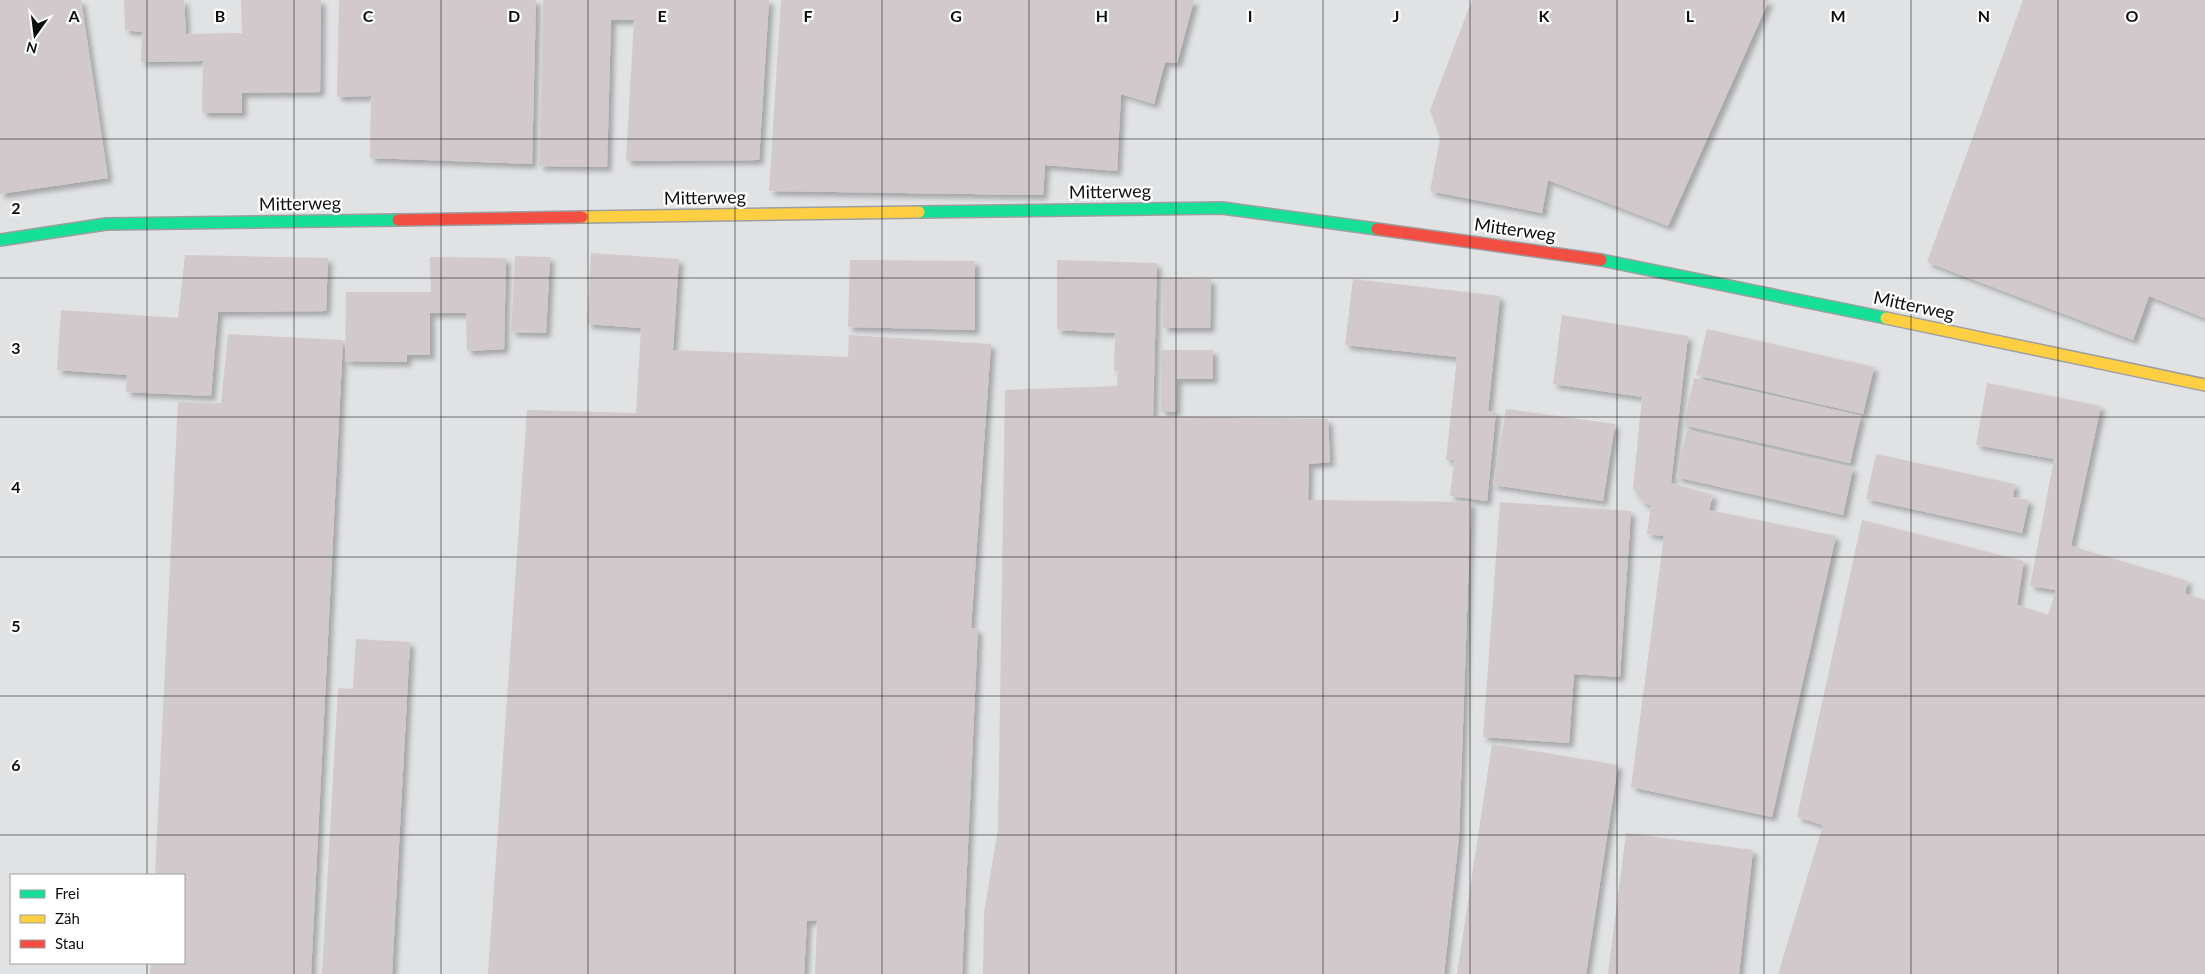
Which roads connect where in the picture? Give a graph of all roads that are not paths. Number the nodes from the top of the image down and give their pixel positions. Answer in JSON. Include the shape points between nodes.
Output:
{"nodes":[{"id":1,"x":0,"y":240,"type":"edge"},
{"id":2,"x":2205,"y":385,"type":"edge"}],
"edges":[{"from":1,"to":2,"type":"street","name":"Mitterweg","via":[[106,224],[1222,208],[1612,261]]}]}
